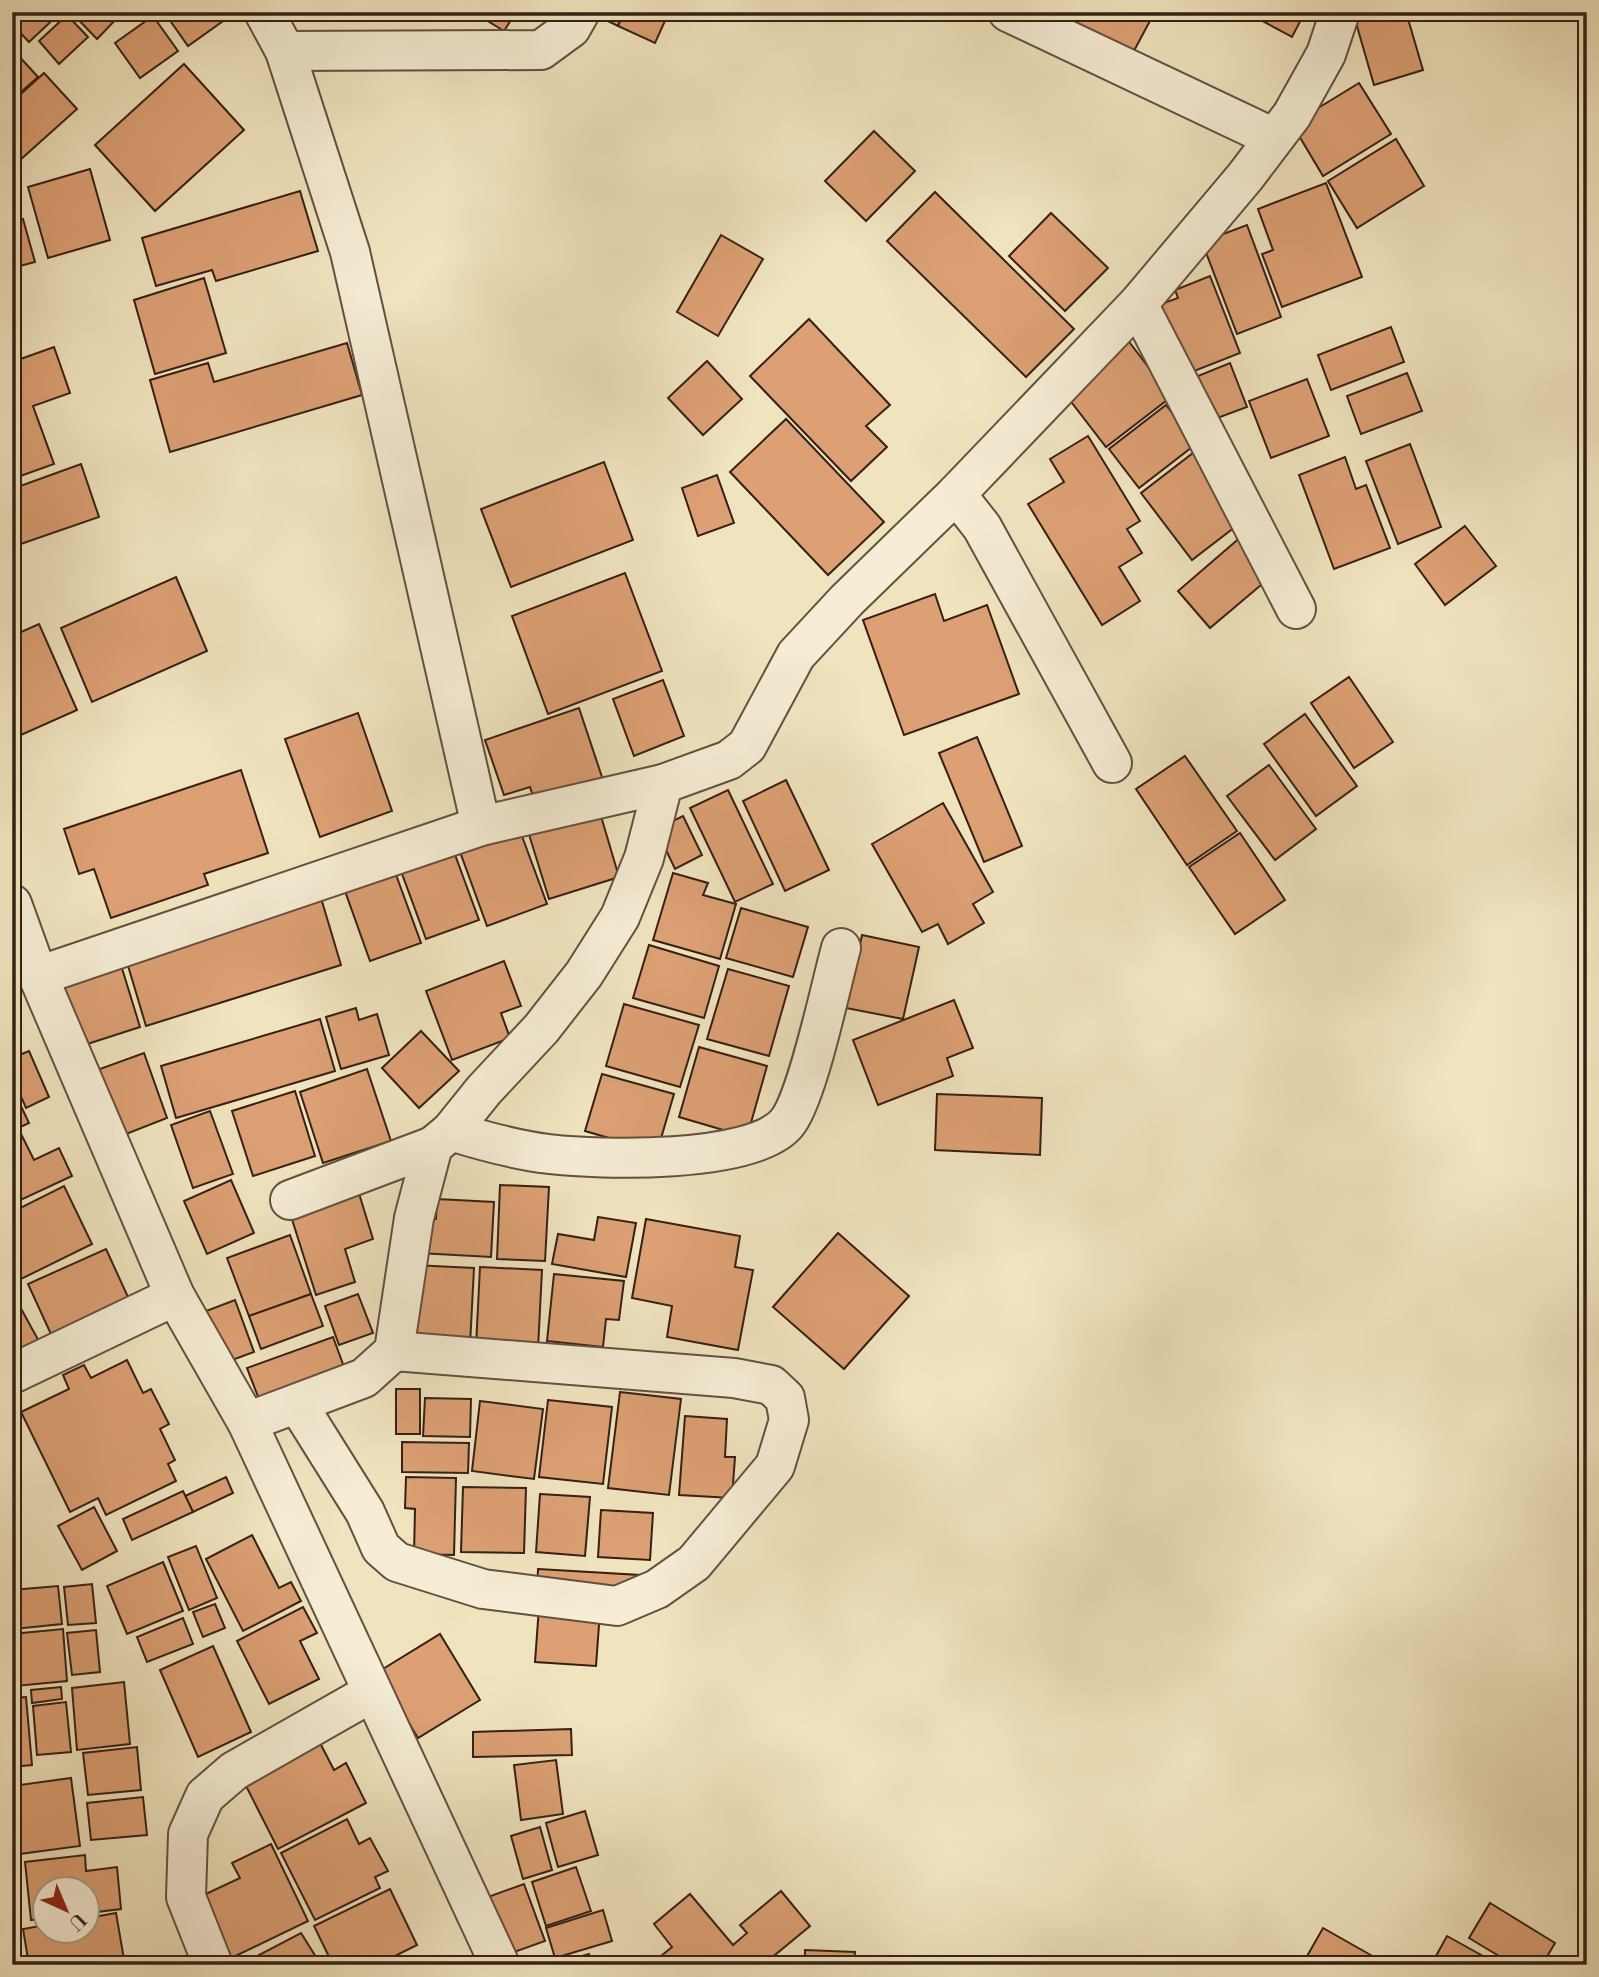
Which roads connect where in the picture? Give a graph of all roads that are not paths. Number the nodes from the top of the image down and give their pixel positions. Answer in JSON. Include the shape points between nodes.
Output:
{"nodes":[{"id":1,"x":264,"y":12,"type":"edge"},
{"id":2,"x":580,"y":12,"type":"edge"},
{"id":3,"x":1008,"y":12,"type":"edge"},
{"id":4,"x":1340,"y":12,"type":"edge"},
{"id":5,"x":285,"y":51,"type":"junction"},
{"id":6,"x":1274,"y":138,"type":"junction"},
{"id":7,"x":1138,"y":304,"type":"junction"},
{"id":8,"x":956,"y":494,"type":"junction"},
{"id":9,"x":1296,"y":609,"type":"dead end"},
{"id":10,"x":1112,"y":763,"type":"dead end"},
{"id":11,"x":663,"y":784,"type":"junction"},
{"id":12,"x":481,"y":826,"type":"junction"},
{"id":13,"x":12,"y":904,"type":"edge"},
{"id":14,"x":841,"y":948,"type":"dead end"},
{"id":15,"x":38,"y":976,"type":"junction"},
{"id":16,"x":442,"y":1139,"type":"junction"},
{"id":17,"x":290,"y":1200,"type":"dead end"},
{"id":18,"x":176,"y":1296,"type":"junction"},
{"id":19,"x":394,"y":1352,"type":"junction"},
{"id":20,"x":12,"y":1374,"type":"edge"},
{"id":21,"x":298,"y":1405,"type":"junction"},
{"id":22,"x":247,"y":1422,"type":"junction"},
{"id":23,"x":371,"y":1693,"type":"junction"},
{"id":24,"x":213,"y":1965,"type":"edge"},
{"id":25,"x":500,"y":1965,"type":"edge"}],
"edges":[{"from":1,"to":5,"type":"street"},
{"from":2,"to":5,"type":"street","via":[[571,27],[541,50]]},
{"from":3,"to":6,"type":"street"},
{"from":4,"to":6,"type":"street","via":[[1326,54]]},
{"from":5,"to":12,"type":"street","via":[[350,252]]},
{"from":6,"to":7,"type":"street"},
{"from":7,"to":8,"type":"street"},
{"from":7,"to":9,"type":"street"},
{"from":8,"to":10,"type":"street","via":[[982,527]]},
{"from":8,"to":11,"type":"street","via":[[796,655],[747,746],[729,760]]},
{"from":11,"to":12,"type":"street"},
{"from":11,"to":16,"type":"street","via":[[644,858],[620,917],[541,1029]]},
{"from":12,"to":15,"type":"street"},
{"from":13,"to":15,"type":"street"},
{"from":14,"to":16,"type":"street","via":[[802,1089],[786,1124],[772,1136],[752,1145],[670,1157],[551,1154]]},
{"from":15,"to":18,"type":"street"},
{"from":16,"to":17,"type":"street"},
{"from":16,"to":19,"type":"street","via":[[414,1217]]},
{"from":18,"to":20,"type":"street"},
{"from":18,"to":22,"type":"street"},
{"from":19,"to":21,"type":"street","via":[[364,1378]]},
{"from":19,"to":21,"type":"street","via":[[734,1378],[771,1385],[785,1398],[789,1420],[775,1466],[694,1563],[657,1589],[617,1606],[483,1589],[397,1562],[381,1548],[365,1512]]},
{"from":21,"to":22,"type":"street"},
{"from":22,"to":23,"type":"street"},
{"from":23,"to":24,"type":"street","via":[[234,1771],[205,1796],[188,1834],[186,1897]]},
{"from":23,"to":25,"type":"street"}]}
